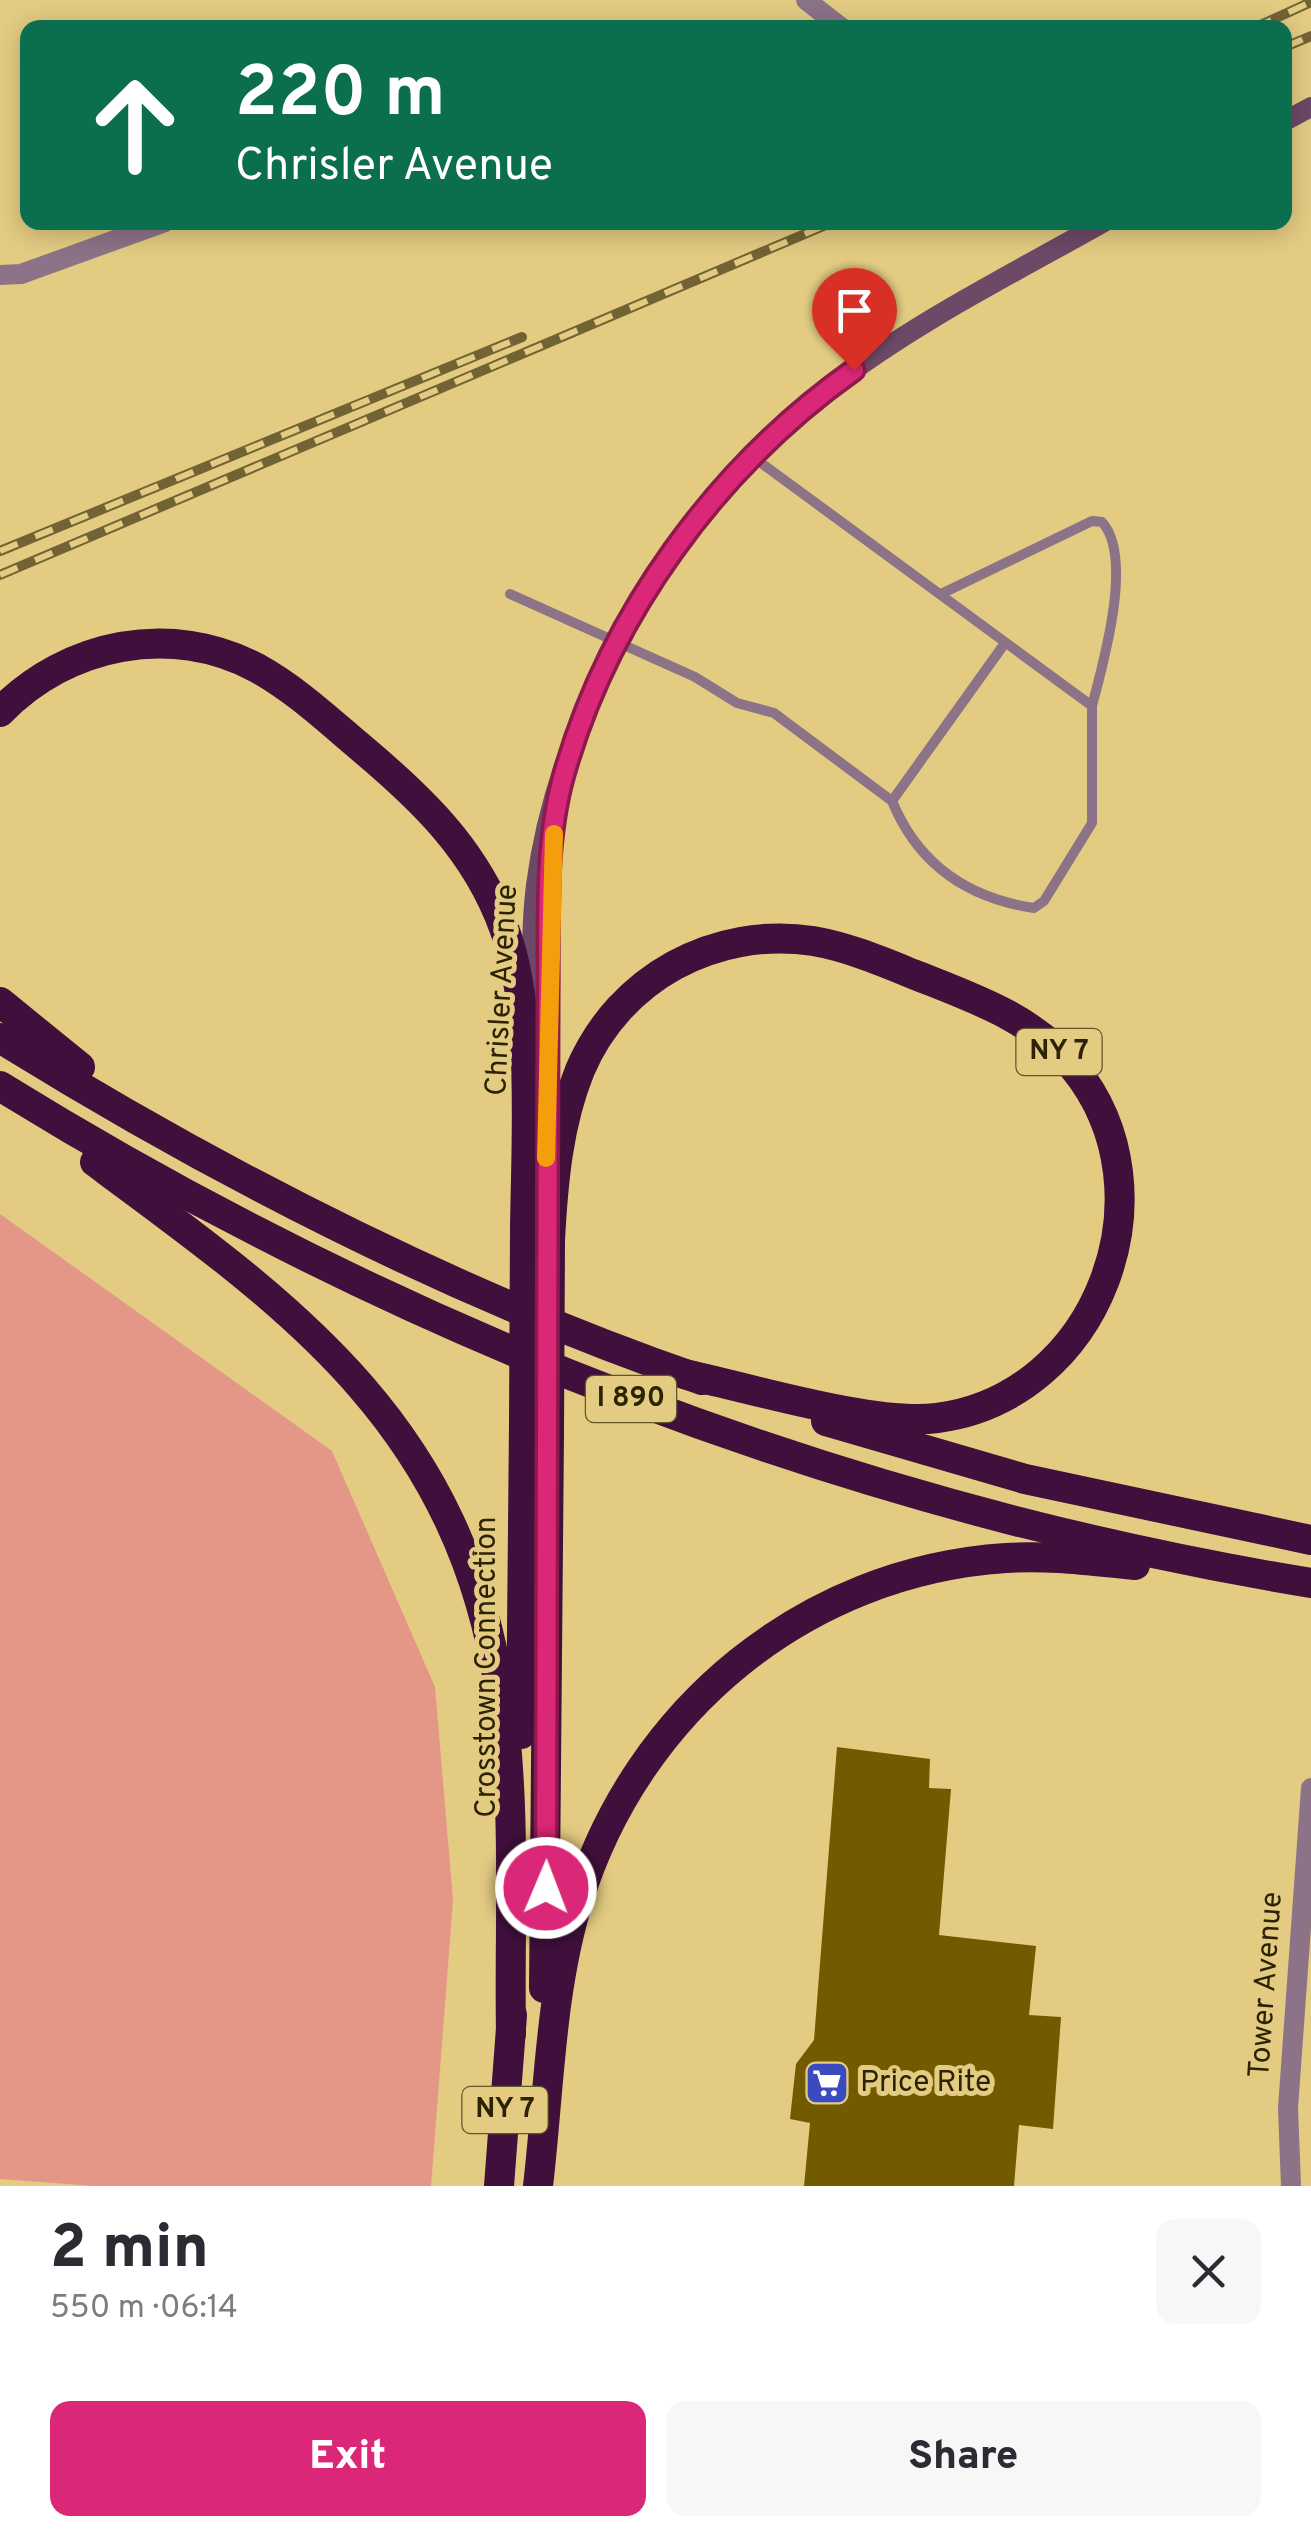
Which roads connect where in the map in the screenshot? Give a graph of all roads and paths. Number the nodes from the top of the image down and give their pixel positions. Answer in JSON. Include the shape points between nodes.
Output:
{"nodes":[{"id":1,"x":806,"y":0,"type":"edge"},
{"id":2,"x":832,"y":20,"type":"edge"},
{"id":3,"x":143,"y":230,"type":"edge"},
{"id":4,"x":1090,"y":230,"type":"edge"},
{"id":5,"x":0,"y":275,"type":"edge"},
{"id":6,"x":752,"y":456,"type":"junction"},
{"id":7,"x":510,"y":594,"type":"dead end"},
{"id":8,"x":940,"y":594,"type":"junction"},
{"id":9,"x":620,"y":642,"type":"junction"},
{"id":10,"x":1005,"y":643,"type":"junction"},
{"id":11,"x":1092,"y":706,"type":"junction"},
{"id":12,"x":0,"y":712,"type":"edge"},
{"id":13,"x":563,"y":778,"type":"junction"},
{"id":14,"x":892,"y":801,"type":"junction"},
{"id":15,"x":0,"y":1002,"type":"edge"},
{"id":16,"x":0,"y":1038,"type":"edge"},
{"id":17,"x":0,"y":1089,"type":"edge"},
{"id":18,"x":526,"y":1148,"type":"junction"},
{"id":19,"x":190,"y":1150,"type":"junction"},
{"id":20,"x":537,"y":1235,"type":"junction"},
{"id":21,"x":684,"y":1374,"type":"junction"},
{"id":22,"x":536,"y":1428,"type":"junction"},
{"id":23,"x":1311,"y":1540,"type":"edge"},
{"id":24,"x":1311,"y":1584,"type":"edge"},
{"id":25,"x":1311,"y":1788,"type":"edge"},
{"id":26,"x":511,"y":2034,"type":"junction"},
{"id":27,"x":498,"y":2186,"type":"edge"},
{"id":28,"x":537,"y":2186,"type":"edge"},
{"id":29,"x":1290,"y":2186,"type":"edge"}],
"edges":[{"from":1,"to":2,"type":"street"},
{"from":3,"to":5,"type":"street","via":[[21,274]]},
{"from":4,"to":6,"type":"street","name":"Chrisler Avenue","via":[[876,355]]},
{"from":6,"to":8,"type":"lane"},
{"from":6,"to":9,"type":"street","name":"Chrisler Avenue","via":[[680,542]]},
{"from":7,"to":9,"type":"lane"},
{"from":8,"to":10,"type":"lane"},
{"from":8,"to":11,"type":"lane","via":[[1102,522],[1116,584]]},
{"from":9,"to":13,"type":"street","name":"Chrisler Avenue"},
{"from":9,"to":14,"type":"lane","via":[[737,703],[774,713]]},
{"from":10,"to":11,"type":"lane"},
{"from":10,"to":14,"type":"lane"},
{"from":11,"to":14,"type":"lane","via":[[1092,823],[1034,908],[935,868]]},
{"from":12,"to":18,"type":"highway","name":"Crosstown Connection","via":[[62,666],[145,642],[228,656],[305,701],[422,800],[463,848],[493,901],[518,983]]},
{"from":13,"to":18,"type":"street","name":"Chrisler Avenue","via":[[536,884]]},
{"from":13,"to":20,"type":"street","name":"Chrisler Avenue","via":[[550,905],[546,1145]]},
{"from":15,"to":19,"type":"highway"},
{"from":16,"to":19,"type":"highway","number":"I 890"},
{"from":17,"to":24,"type":"highway","number":"I 890","via":[[319,1262],[500,1346],[669,1413],[1015,1519]]},
{"from":17,"to":26,"type":"highway","number":"NY 7","via":[[312,1330],[367,1391],[433,1489],[482,1608],[500,1694]]},
{"from":18,"to":20,"type":"highway","name":"Crosstown Connection"},
{"from":19,"to":21,"type":"highway","number":"I 890","via":[[433,1272]]},
{"from":20,"to":21,"type":"highway","number":"NY 7","via":[[563,1128],[593,1045],[650,980],[726,944],[753,938],[814,941],[983,1002],[1031,1027],[1089,1088],[1121,1173],[1120,1232],[1090,1315],[1031,1378],[959,1413],[910,1419]]},
{"from":20,"to":22,"type":"highway","name":"Crosstown Connection","number":"NY 7","bridge":true},
{"from":21,"to":23,"type":"highway","number":"I 890","via":[[1026,1479]]},
{"from":22,"to":26,"type":"highway","name":"Crosstown Connection"},
{"from":22,"to":28,"type":"highway","name":"Crosstown Connection","number":"NY 7","via":[[546,1888]]},
{"from":24,"to":28,"type":"highway","via":[[1076,1559],[969,1562],[858,1590],[792,1624],[738,1663],[688,1707],[646,1758],[589,1869],[564,1964]]},
{"from":25,"to":29,"type":"street","name":"Tower Avenue","via":[[1288,2108]]},
{"from":26,"to":27,"type":"highway","name":"Crosstown Connection","number":"NY 7"}]}
